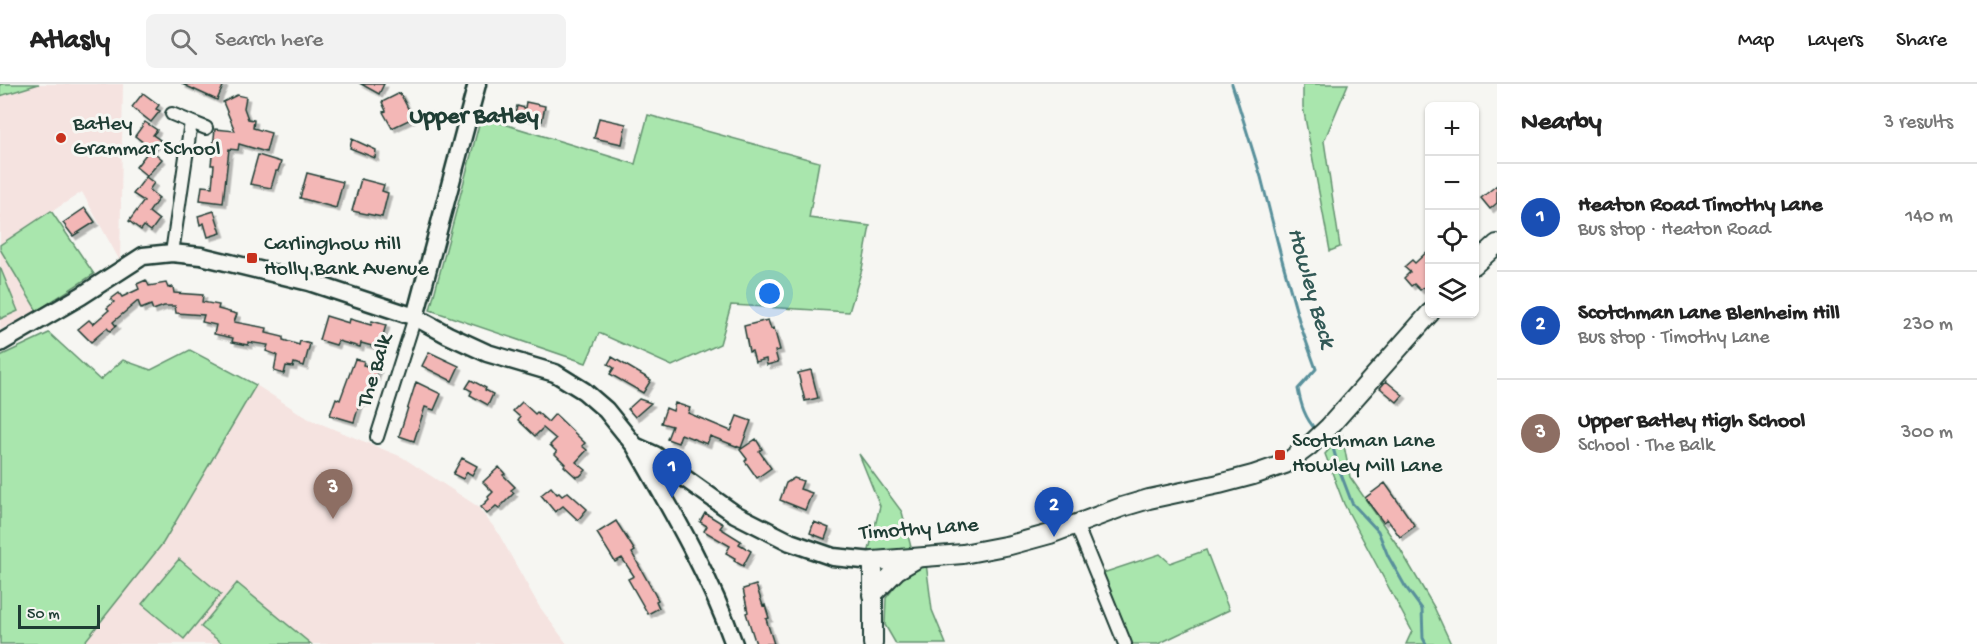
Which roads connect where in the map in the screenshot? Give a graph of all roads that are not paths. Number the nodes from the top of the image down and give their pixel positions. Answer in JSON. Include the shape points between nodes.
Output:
{"nodes":[{"id":1,"x":477,"y":84,"type":"edge"},
{"id":2,"x":172,"y":114,"type":"dead end"},
{"id":3,"x":191,"y":122,"type":"junction"},
{"id":4,"x":206,"y":128,"type":"dead end"},
{"id":5,"x":1497,"y":244,"type":"edge"},
{"id":6,"x":172,"y":253,"type":"junction"},
{"id":7,"x":1476,"y":264,"type":"edge"},
{"id":8,"x":415,"y":317,"type":"junction"},
{"id":9,"x":1426,"y":318,"type":"edge"},
{"id":10,"x":0,"y":343,"type":"edge"},
{"id":11,"x":377,"y":437,"type":"dead end"},
{"id":12,"x":635,"y":446,"type":"junction"},
{"id":13,"x":1077,"y":524,"type":"junction"},
{"id":14,"x":920,"y":557,"type":"junction"},
{"id":15,"x":873,"y":561,"type":"junction"},
{"id":16,"x":872,"y":595,"type":"junction"},
{"id":17,"x":734,"y":644,"type":"edge"},
{"id":18,"x":873,"y":644,"type":"edge"},
{"id":19,"x":1125,"y":644,"type":"edge"}],
"edges":[{"from":1,"to":8,"type":"street"},
{"from":2,"to":3,"type":"street"},
{"from":3,"to":4,"type":"street"},
{"from":3,"to":6,"type":"street"},
{"from":5,"to":7,"type":"main road"},
{"from":6,"to":8,"type":"street","name":"Timothy Lane","via":[[201,256],[309,282]]},
{"from":6,"to":10,"type":"street","name":"Timothy Lane","via":[[143,256]]},
{"from":8,"to":11,"type":"street","name":"The Balk"},
{"from":8,"to":12,"type":"street","name":"Timothy Lane","via":[[487,353],[555,373],[606,410]]},
{"from":9,"to":13,"type":"main road","name":"Timothy Lane","via":[[1329,427],[1285,464],[1149,499]]},
{"from":12,"to":15,"type":"street","name":"Timothy Lane","via":[[655,455],[735,514],[790,542],[833,557]]},
{"from":12,"to":17,"type":"street","via":[[712,586]]},
{"from":13,"to":14,"type":"main road","name":"Timothy Lane","via":[[1010,545]]},
{"from":13,"to":19,"type":"street"},
{"from":14,"to":15,"type":"main road","name":"Timothy Lane"},
{"from":14,"to":16,"type":"main road","via":[[897,570]]},
{"from":15,"to":16,"type":"main road"},
{"from":16,"to":18,"type":"main road"}]}
